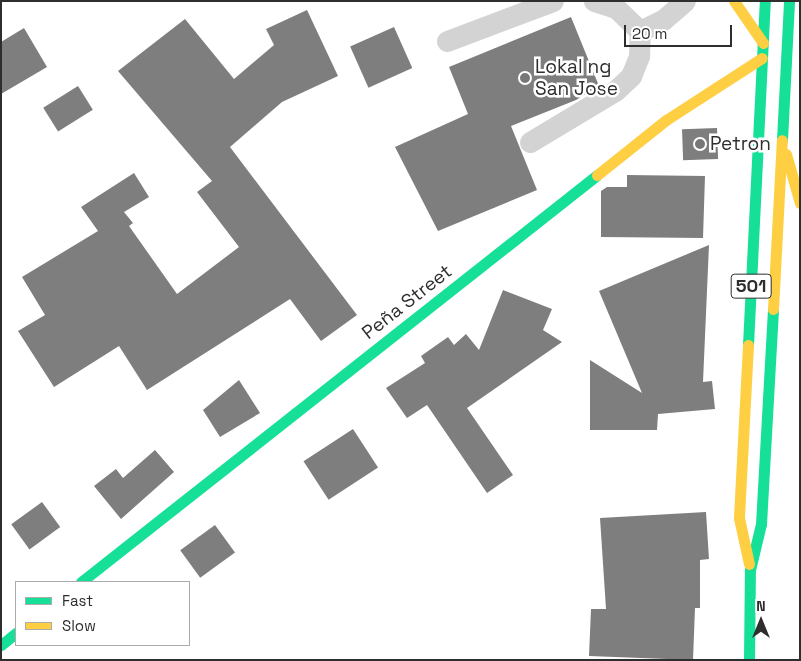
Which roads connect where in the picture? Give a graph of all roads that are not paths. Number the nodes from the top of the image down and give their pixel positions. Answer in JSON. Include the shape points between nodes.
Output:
{"nodes":[{"id":1,"x":553,"y":1,"type":"edge"},
{"id":2,"x":594,"y":1,"type":"edge"},
{"id":3,"x":685,"y":1,"type":"edge"},
{"id":4,"x":734,"y":1,"type":"edge"},
{"id":5,"x":765,"y":1,"type":"edge"},
{"id":6,"x":789,"y":1,"type":"edge"},
{"id":7,"x":640,"y":31,"type":"junction"},
{"id":8,"x":446,"y":41,"type":"dead end"},
{"id":9,"x":764,"y":43,"type":"junction"},
{"id":10,"x":762,"y":58,"type":"junction"},
{"id":11,"x":780,"y":131,"type":"junction"},
{"id":12,"x":530,"y":142,"type":"dead end"},
{"id":13,"x":800,"y":203,"type":"edge"},
{"id":14,"x":750,"y":570,"type":"junction"},
{"id":15,"x":82,"y":581,"type":"edge"},
{"id":16,"x":15,"y":634,"type":"edge"},
{"id":17,"x":1,"y":645,"type":"edge"},
{"id":18,"x":749,"y":660,"type":"edge"}],
"edges":[{"from":1,"to":8,"type":"lane"},
{"from":2,"to":7,"type":"lane","via":[[616,8]]},
{"from":3,"to":7,"type":"lane","via":[[663,20]]},
{"from":4,"to":9,"type":"main road"},
{"from":5,"to":9,"type":"main road","number":"501"},
{"from":6,"to":11,"type":"main road","number":"501"},
{"from":7,"to":12,"type":"lane","via":[[639,56],[631,76],[615,91]]},
{"from":9,"to":10,"type":"main road","number":"501"},
{"from":10,"to":14,"type":"main road","number":"501","via":[[739,518]]},
{"from":10,"to":15,"type":"main road","name":"Peña Street","via":[[666,120]]},
{"from":11,"to":13,"type":"main road"},
{"from":11,"to":14,"type":"main road","number":"501","via":[[761,524]]},
{"from":14,"to":18,"type":"main road","number":"501"},
{"from":16,"to":17,"type":"main road"}]}
